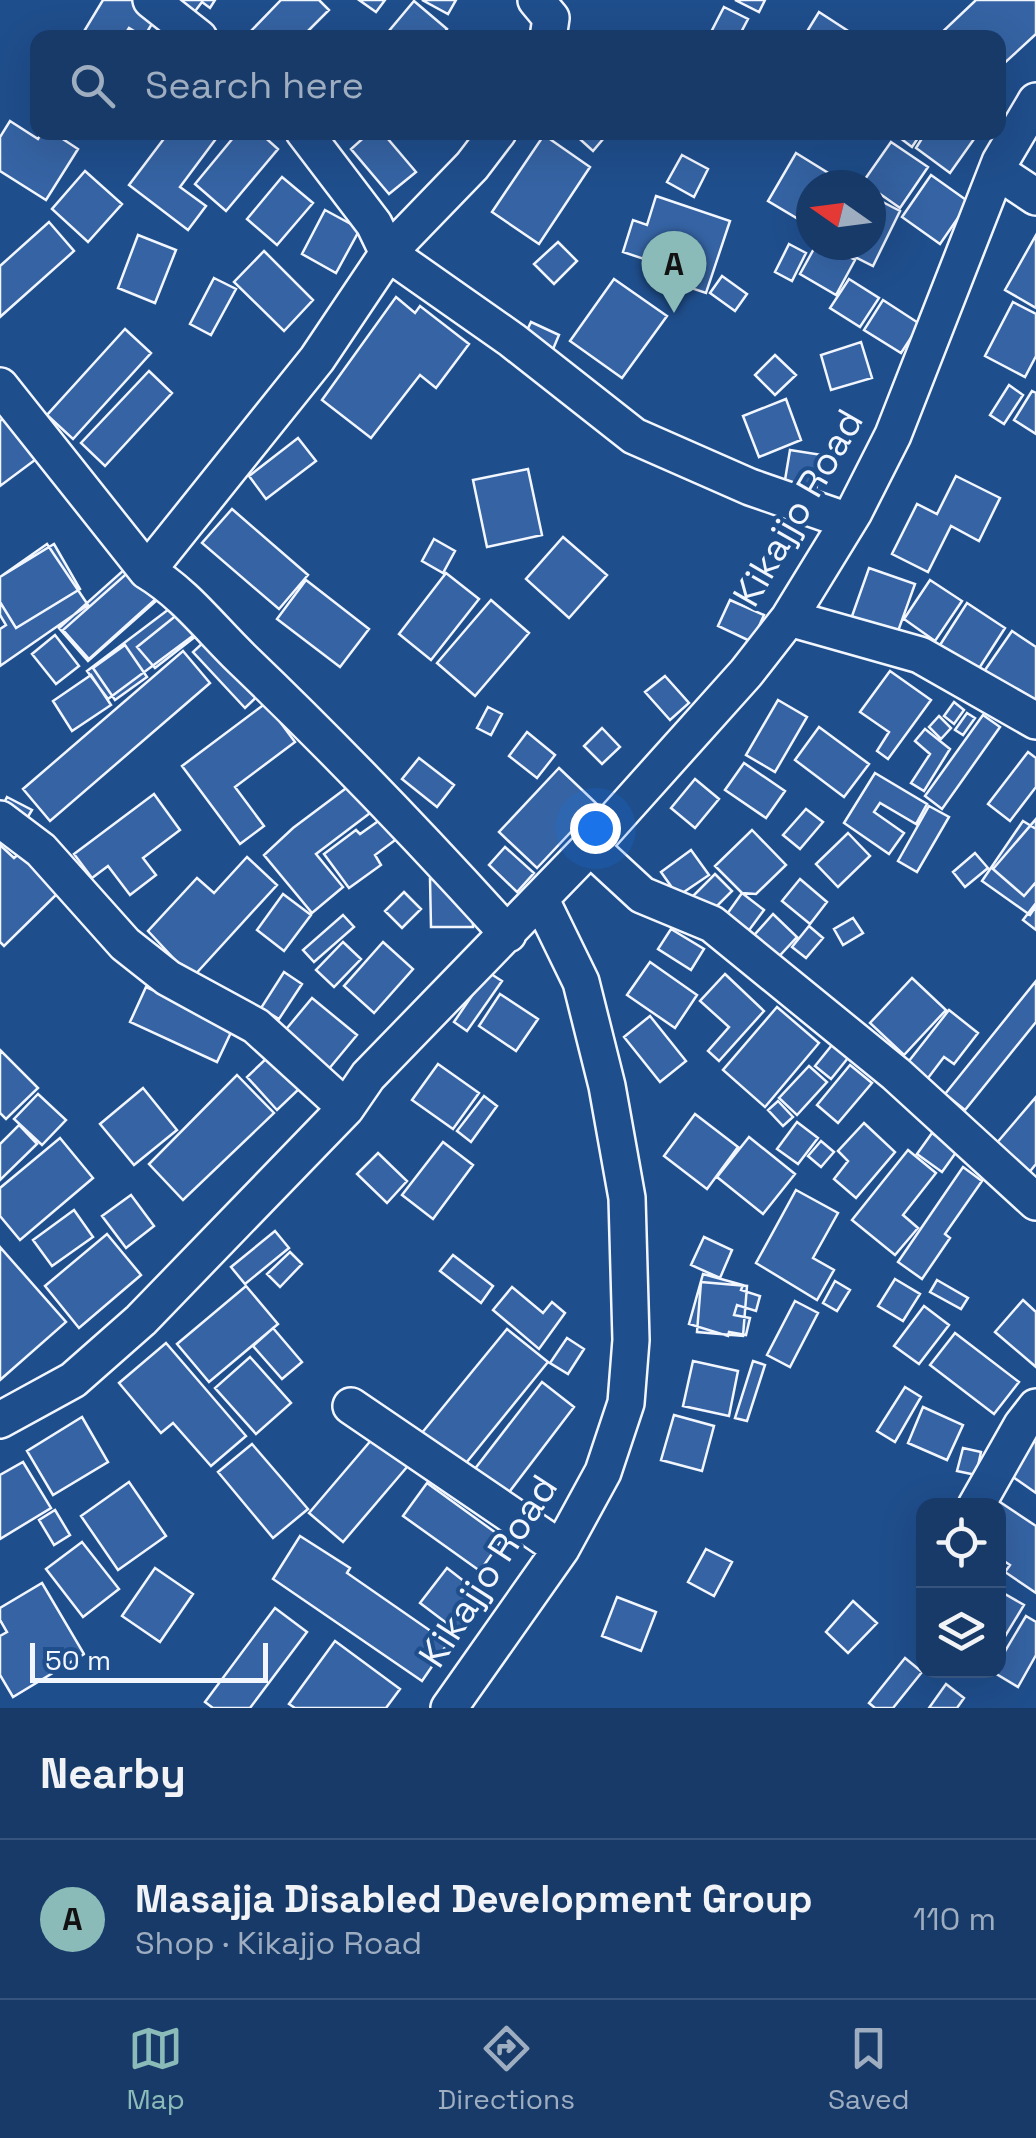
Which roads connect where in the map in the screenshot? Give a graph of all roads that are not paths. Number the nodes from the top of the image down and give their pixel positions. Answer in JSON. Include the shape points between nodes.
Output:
{"nodes":[{"id":1,"x":151,"y":0,"type":"edge"},
{"id":2,"x":536,"y":0,"type":"edge"},
{"id":3,"x":189,"y":30,"type":"edge"},
{"id":4,"x":549,"y":30,"type":"edge"},
{"id":5,"x":1036,"y":101,"type":"edge"},
{"id":6,"x":310,"y":140,"type":"edge"},
{"id":7,"x":492,"y":140,"type":"edge"},
{"id":8,"x":996,"y":171,"type":"junction"},
{"id":9,"x":1036,"y":197,"type":"edge"},
{"id":10,"x":388,"y":253,"type":"junction"},
{"id":11,"x":0,"y":386,"type":"edge"},
{"id":12,"x":848,"y":522,"type":"junction"},
{"id":13,"x":147,"y":571,"type":"junction"},
{"id":14,"x":789,"y":618,"type":"junction"},
{"id":15,"x":1036,"y":721,"type":"edge"},
{"id":16,"x":0,"y":820,"type":"edge"},
{"id":17,"x":590,"y":847,"type":"junction"},
{"id":18,"x":541,"y":900,"type":"junction"},
{"id":19,"x":508,"y":934,"type":"junction"},
{"id":20,"x":346,"y":1108,"type":"junction"},
{"id":21,"x":1036,"y":1202,"type":"edge"},
{"id":22,"x":352,"y":1406,"type":"dead end"},
{"id":23,"x":1036,"y":1407,"type":"edge"},
{"id":24,"x":0,"y":1420,"type":"edge"},
{"id":25,"x":981,"y":1498,"type":"edge"},
{"id":26,"x":561,"y":1549,"type":"junction"},
{"id":27,"x":449,"y":1708,"type":"edge"}],
"edges":[{"from":1,"to":3,"type":"street"},
{"from":2,"to":4,"type":"street","via":[[550,18]]},
{"from":5,"to":8,"type":"street","name":"Kikajjo Road"},
{"from":6,"to":10,"type":"street"},
{"from":7,"to":10,"type":"street"},
{"from":8,"to":9,"type":"street"},
{"from":8,"to":12,"type":"street","name":"Kikajjo Road","via":[[892,435]]},
{"from":10,"to":12,"type":"street","via":[[634,436]]},
{"from":10,"to":13,"type":"street","via":[[317,358]]},
{"from":11,"to":13,"type":"street"},
{"from":12,"to":14,"type":"street","name":"Kikajjo Road"},
{"from":13,"to":19,"type":"street","via":[[173,587],[338,750]]},
{"from":14,"to":15,"type":"street","via":[[920,655]]},
{"from":14,"to":17,"type":"street","name":"Kikajjo Road"},
{"from":16,"to":20,"type":"street","via":[[42,850],[125,944],[168,978],[256,1026]]},
{"from":17,"to":18,"type":"street","name":"Kikajjo Road"},
{"from":17,"to":21,"type":"street","via":[[642,895],[712,924],[896,1074]]},
{"from":18,"to":19,"type":"street","name":"Kikajjo Road"},
{"from":18,"to":26,"type":"street","name":"Kikajjo Road","via":[[581,982],[627,1198],[629,1260],[626,1404],[603,1472]]},
{"from":19,"to":20,"type":"street","name":"Kikajjo Road","via":[[368,1076]]},
{"from":20,"to":24,"type":"street","name":"Kikajjo Road","via":[[141,1320],[73,1380]]},
{"from":22,"to":26,"type":"street"},
{"from":23,"to":25,"type":"street"},
{"from":26,"to":27,"type":"street","name":"Kikajjo Road"}]}
